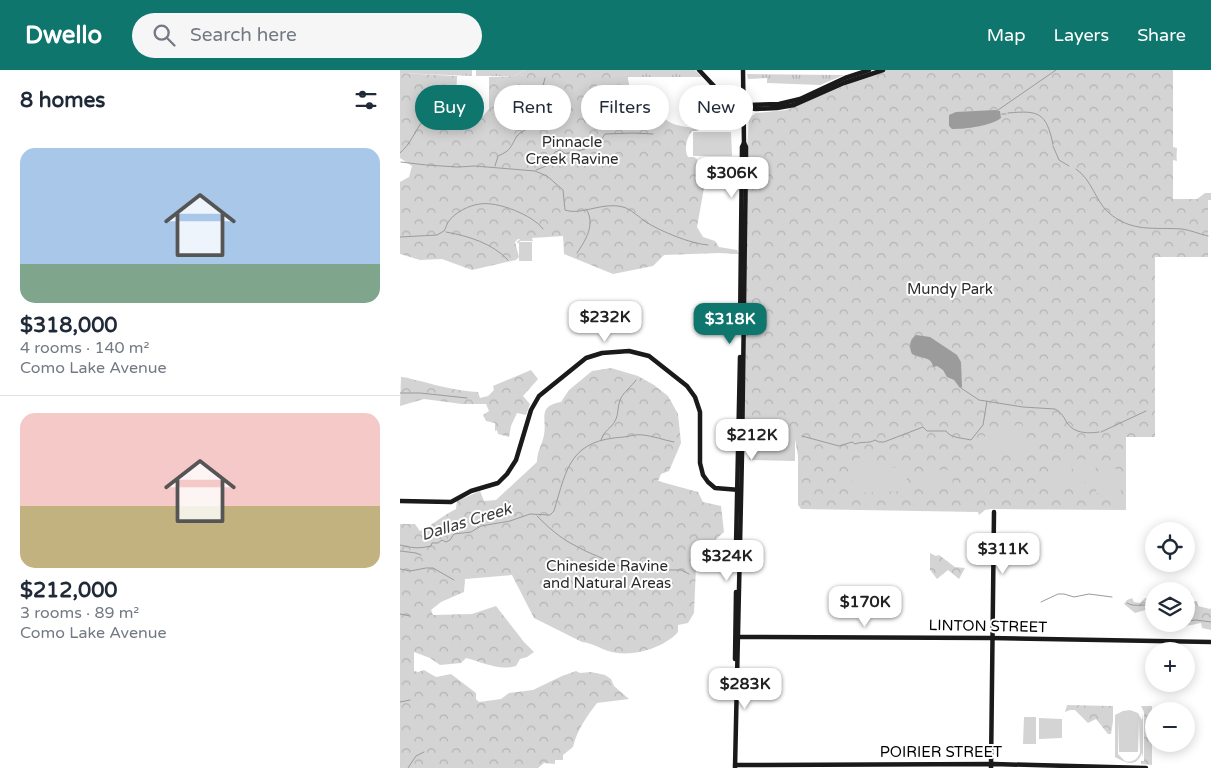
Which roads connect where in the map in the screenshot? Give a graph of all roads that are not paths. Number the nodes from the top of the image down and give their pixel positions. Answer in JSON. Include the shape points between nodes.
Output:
{"nodes":[{"id":1,"x":699,"y":70,"type":"edge"},
{"id":2,"x":743,"y":70,"type":"edge"},
{"id":3,"x":869,"y":70,"type":"edge"},
{"id":4,"x":882,"y":70,"type":"edge"},
{"id":5,"x":714,"y":85,"type":"edge"},
{"id":6,"x":744,"y":85,"type":"edge"},
{"id":7,"x":753,"y":106,"type":"edge"},
{"id":8,"x":753,"y":108,"type":"edge"},
{"id":9,"x":756,"y":109,"type":"junction"},
{"id":10,"x":753,"y":111,"type":"edge"},
{"id":11,"x":744,"y":130,"type":"edge"},
{"id":12,"x":739,"y":490,"type":"junction"},
{"id":13,"x":400,"y":501,"type":"edge"},
{"id":14,"x":994,"y":512,"type":"dead end"},
{"id":15,"x":736,"y":637,"type":"junction"},
{"id":16,"x":992,"y":638,"type":"junction"},
{"id":17,"x":1211,"y":642,"type":"edge"},
{"id":18,"x":991,"y":766,"type":"edge"},
{"id":19,"x":735,"y":767,"type":"edge"},
{"id":20,"x":1146,"y":768,"type":"edge"}],
"edges":[{"from":1,"to":5,"type":"street"},
{"from":2,"to":6,"type":"street"},
{"from":3,"to":7,"type":"street","via":[[793,101]]},
{"from":4,"to":9,"type":"street","via":[[844,82],[794,105]]},
{"from":8,"to":9,"type":"street"},
{"from":9,"to":10,"type":"street"},
{"from":11,"to":12,"type":"street"},
{"from":12,"to":13,"type":"street","via":[[715,488],[703,475],[700,412],[687,386],[649,356],[629,351],[604,352],[589,357],[547,390],[533,405],[519,454],[505,476],[494,485],[448,502]]},
{"from":12,"to":15,"type":"street"},
{"from":14,"to":16,"type":"street"},
{"from":15,"to":16,"type":"street","name":"LINTON STREET"},
{"from":15,"to":19,"type":"street"},
{"from":16,"to":17,"type":"street","name":"LINTON STREET"},
{"from":16,"to":18,"type":"street"},
{"from":18,"to":19,"type":"street","name":"POIRIER STREET"},
{"from":18,"to":20,"type":"street","name":"POIRIER STREET"}]}
